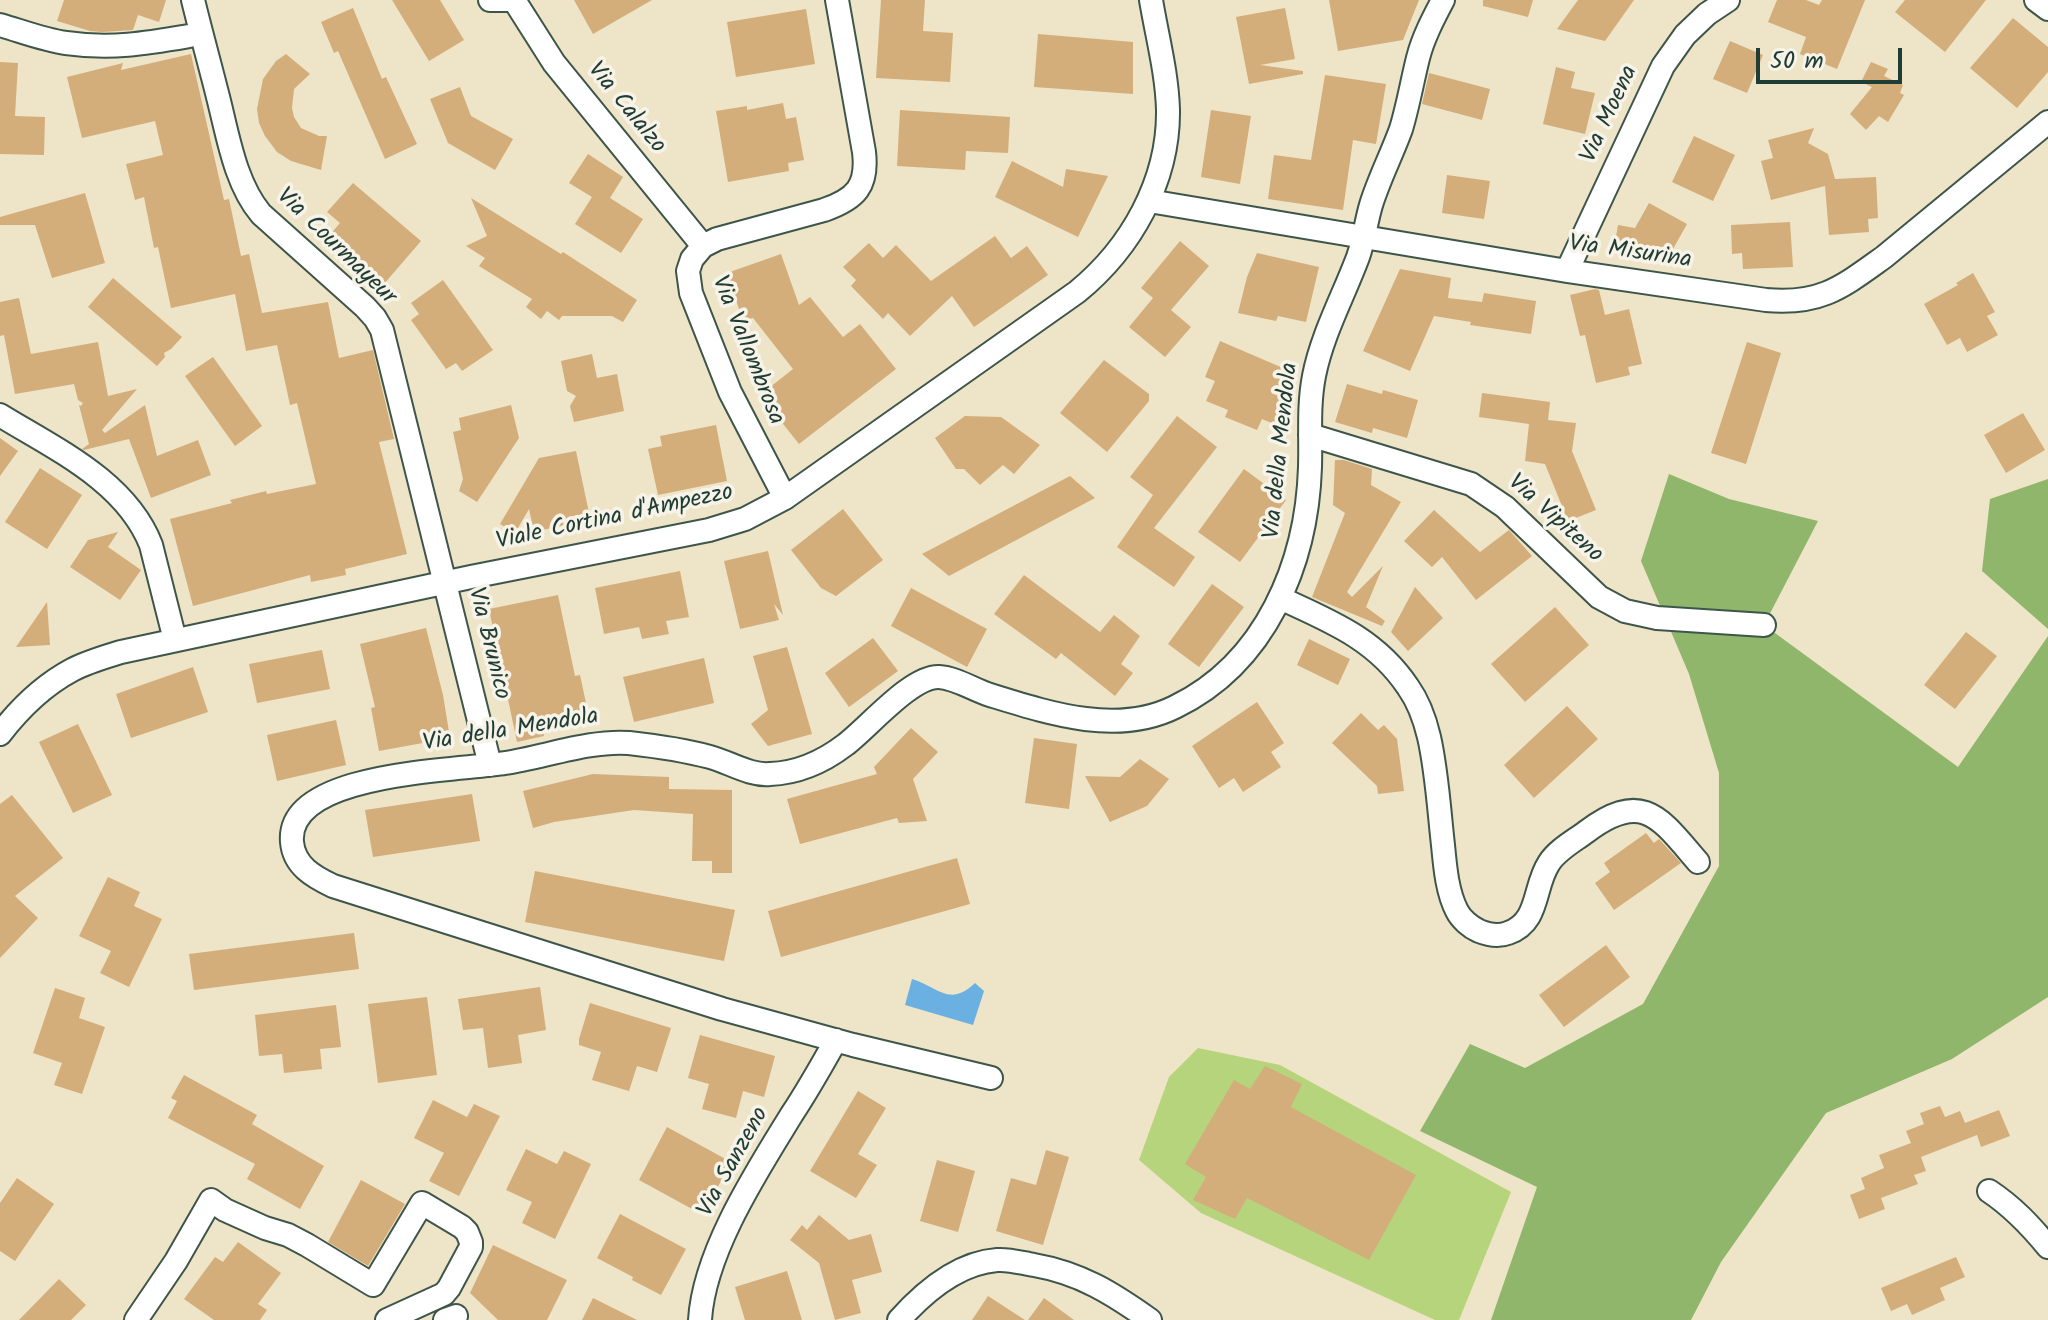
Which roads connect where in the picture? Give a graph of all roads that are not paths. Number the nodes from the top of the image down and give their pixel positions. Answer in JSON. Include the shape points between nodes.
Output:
{"nodes":[{"id":1,"x":193,"y":0,"type":"edge"},
{"id":2,"x":490,"y":0,"type":"edge"},
{"id":3,"x":513,"y":0,"type":"edge"},
{"id":4,"x":837,"y":0,"type":"edge"},
{"id":5,"x":1151,"y":0,"type":"edge"},
{"id":6,"x":1443,"y":0,"type":"edge"},
{"id":7,"x":1728,"y":0,"type":"edge"},
{"id":8,"x":2036,"y":0,"type":"edge"},
{"id":9,"x":2048,"y":9,"type":"edge"},
{"id":10,"x":0,"y":25,"type":"edge"},
{"id":11,"x":201,"y":34,"type":"junction"},
{"id":12,"x":2048,"y":122,"type":"edge"},
{"id":13,"x":1149,"y":201,"type":"junction"},
{"id":14,"x":1364,"y":237,"type":"junction"},
{"id":15,"x":703,"y":246,"type":"junction"},
{"id":16,"x":1567,"y":271,"type":"junction"},
{"id":17,"x":0,"y":415,"type":"edge"},
{"id":18,"x":1310,"y":435,"type":"junction"},
{"id":19,"x":785,"y":498,"type":"junction"},
{"id":20,"x":445,"y":582,"type":"junction"},
{"id":21,"x":1280,"y":598,"type":"junction"},
{"id":22,"x":1764,"y":625,"type":"dead end"},
{"id":23,"x":175,"y":640,"type":"junction"},
{"id":24,"x":0,"y":734,"type":"edge"},
{"id":25,"x":490,"y":765,"type":"junction"},
{"id":26,"x":1698,"y":862,"type":"dead end"},
{"id":27,"x":836,"y":1040,"type":"junction"},
{"id":28,"x":991,"y":1078,"type":"dead end"},
{"id":29,"x":1989,"y":1191,"type":"dead end"},
{"id":30,"x":2048,"y":1247,"type":"edge"},
{"id":31,"x":136,"y":1320,"type":"edge"},
{"id":32,"x":387,"y":1320,"type":"edge"},
{"id":33,"x":700,"y":1320,"type":"edge"},
{"id":34,"x":899,"y":1320,"type":"edge"},
{"id":35,"x":1149,"y":1320,"type":"edge"}],
"edges":[{"from":1,"to":11,"type":"street","name":"Via Courmayeur"},
{"from":2,"to":3,"type":"street"},
{"from":3,"to":15,"type":"street","name":"Via Calalzo","via":[[554,63]]},
{"from":4,"to":15,"type":"street","name":"Via Vallombrosa","via":[[864,152],[859,188],[833,207]]},
{"from":5,"to":13,"type":"street","name":"Viale Cortina d'Ampezzo","via":[[1168,114]]},
{"from":6,"to":14,"type":"street","name":"Via della Mendola","via":[[1419,54]]},
{"from":7,"to":16,"type":"street","name":"Via Moena","via":[[1685,35],[1663,66]]},
{"from":8,"to":9,"type":"street"},
{"from":10,"to":11,"type":"street","via":[[63,43],[103,47]]},
{"from":11,"to":20,"type":"street","name":"Via Courmayeur","via":[[251,202],[365,307],[382,330]]},
{"from":12,"to":16,"type":"street","name":"Via Misurina","via":[[1884,257],[1845,285],[1817,297],[1766,300]]},
{"from":13,"to":14,"type":"street","name":"Via Misurina"},
{"from":13,"to":19,"type":"street","name":"Viale Cortina d'Ampezzo","via":[[1125,240],[1077,292]]},
{"from":14,"to":16,"type":"street","name":"Via Misurina"},
{"from":14,"to":18,"type":"street","name":"Via della Mendola","via":[[1323,342],[1311,393]]},
{"from":15,"to":19,"type":"street","name":"Via Vallombrosa","via":[[690,264],[691,293],[730,392]]},
{"from":17,"to":23,"type":"street","via":[[78,463],[132,511],[151,545]]},
{"from":18,"to":21,"type":"street","name":"Via della Mendola","via":[[1306,518]]},
{"from":18,"to":22,"type":"street","name":"Via Vipiteno","via":[[1471,484],[1505,507],[1599,597],[1625,611]]},
{"from":19,"to":20,"type":"street","name":"Viale Cortina d'Ampezzo","via":[[709,530]]},
{"from":20,"to":23,"type":"street","name":"Viale Cortina d'Ampezzo"},
{"from":20,"to":25,"type":"street","name":"Via Brunico"},
{"from":21,"to":25,"type":"street","name":"Via della Mendola","via":[[1248,651],[1217,681],[1173,709],[1141,719],[1062,715],[935,677],[917,683],[839,749],[791,771],[762,774],[695,754],[615,743]]},
{"from":21,"to":26,"type":"street","via":[[1359,638],[1390,663],[1410,690],[1429,736],[1451,893],[1473,928],[1491,935],[1518,929],[1532,911],[1553,856],[1617,813],[1631,809],[1654,815]]},
{"from":23,"to":24,"type":"street","name":"Viale Cortina d'Ampezzo","via":[[73,669],[33,698]]},
{"from":25,"to":27,"type":"street","name":"Via della Mendola","via":[[386,776],[320,797],[292,829],[296,856],[318,879],[344,889],[659,990]]},
{"from":27,"to":28,"type":"street","name":"Via della Mendola"},
{"from":27,"to":33,"type":"street","name":"Via Sanzeno","via":[[748,1186],[709,1274]]},
{"from":29,"to":30,"type":"street"},
{"from":31,"to":32,"type":"street","via":[[211,1200],[288,1235],[373,1285],[422,1203],[462,1227],[471,1247],[444,1294]]},
{"from":34,"to":35,"type":"street","via":[[945,1279],[997,1260],[1082,1278]]}]}
